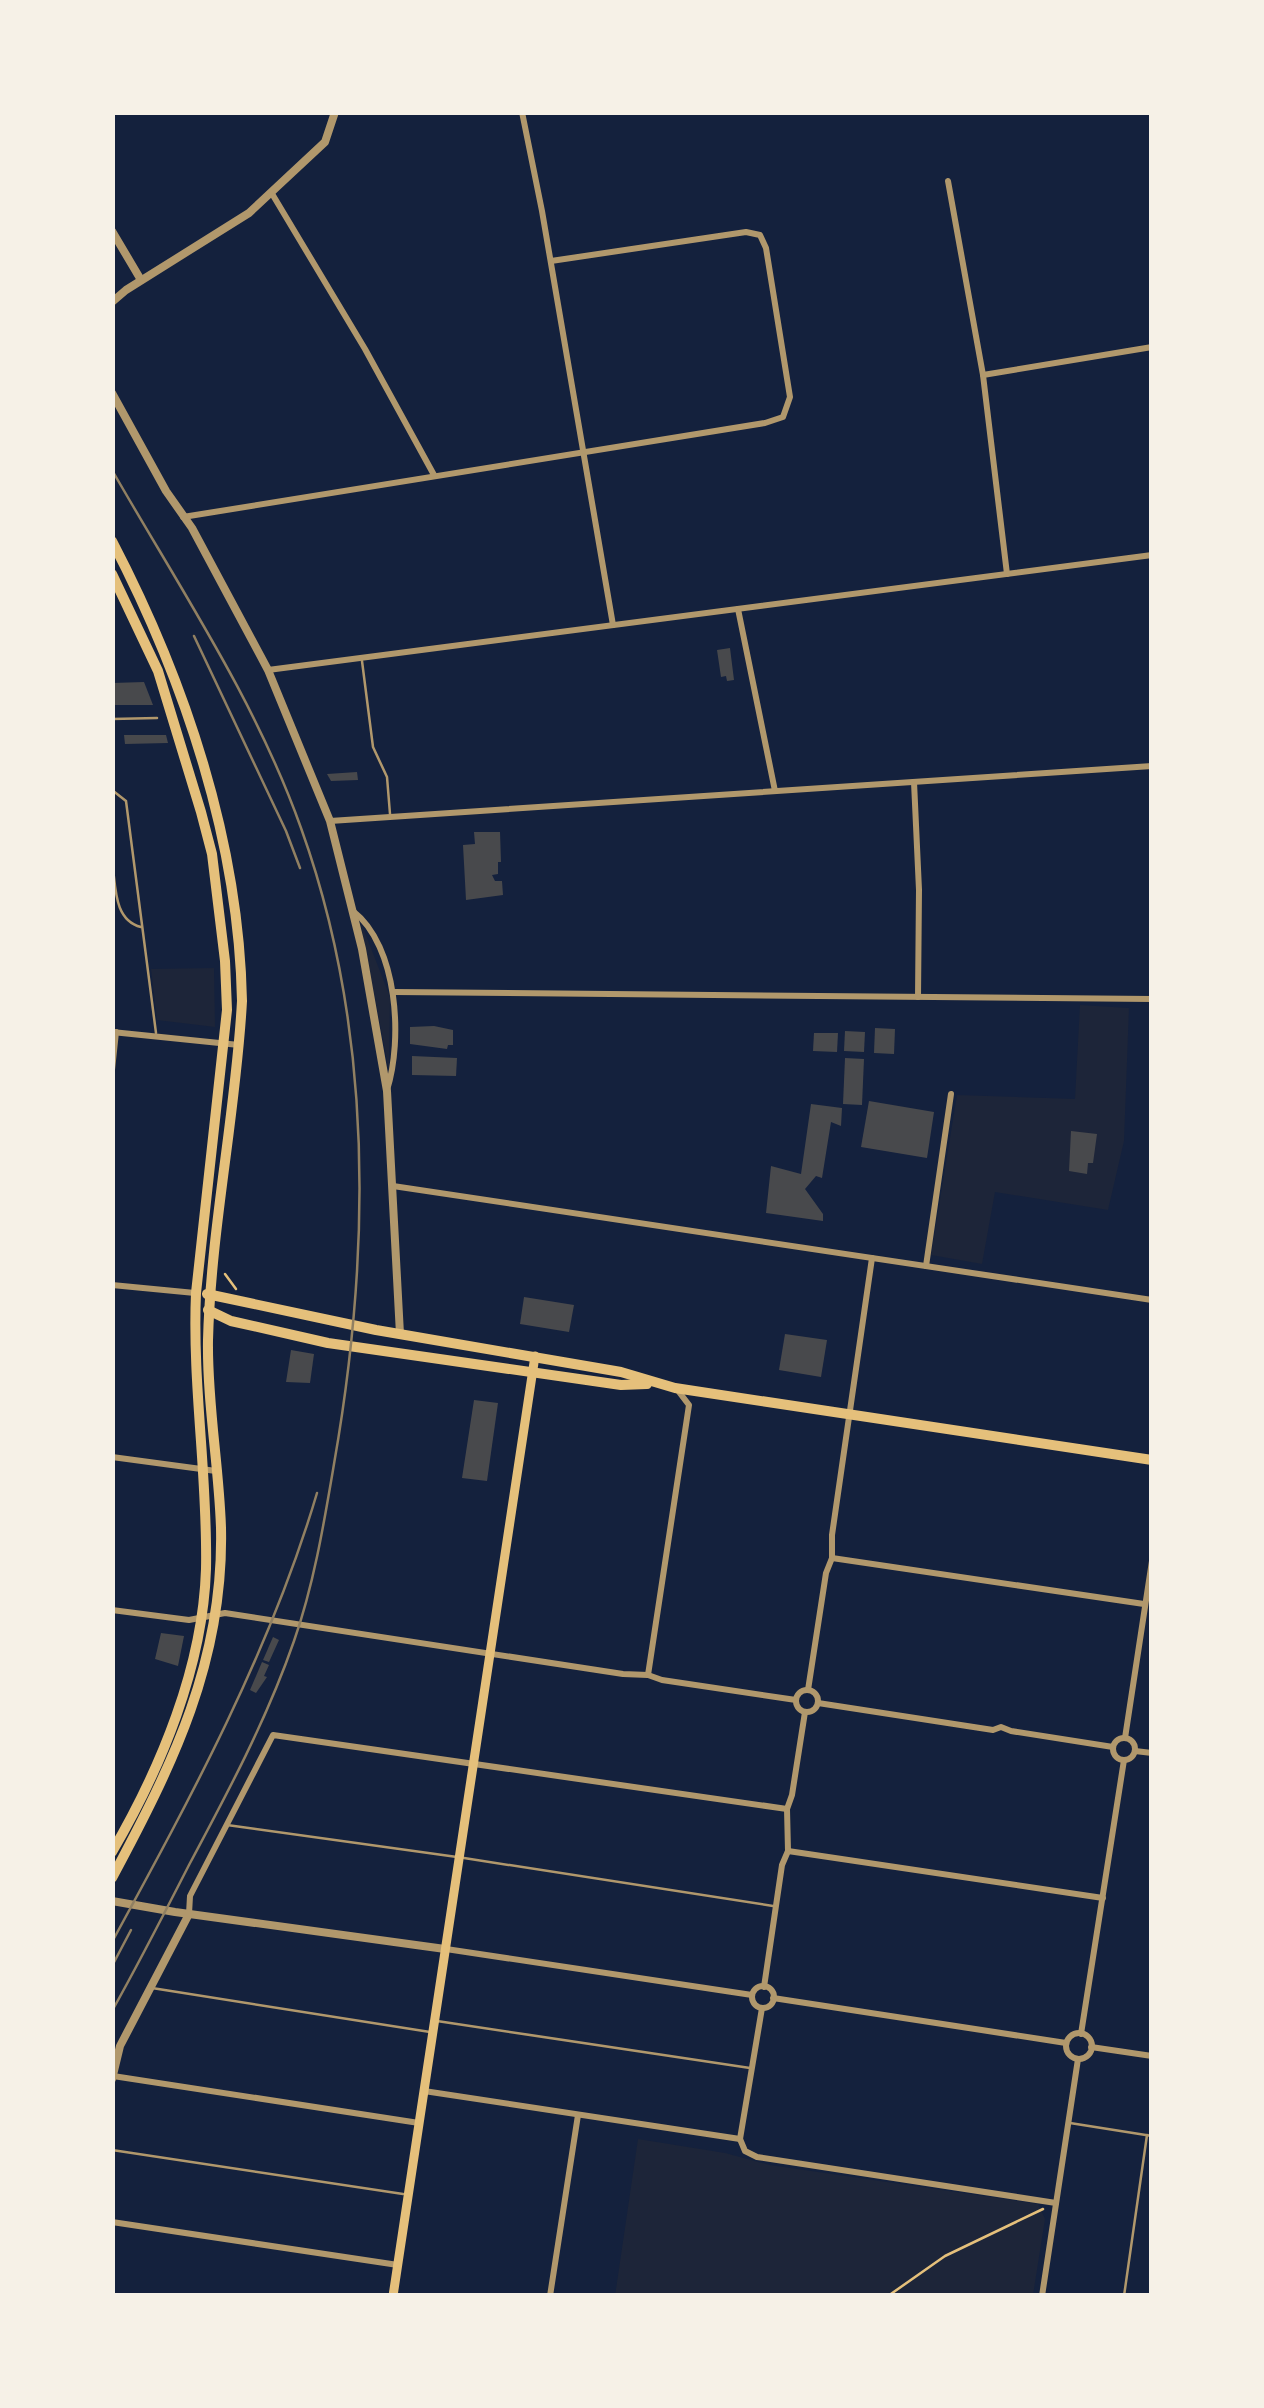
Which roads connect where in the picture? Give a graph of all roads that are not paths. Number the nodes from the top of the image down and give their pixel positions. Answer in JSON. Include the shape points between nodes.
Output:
{"nodes":[{"id":1,"x":522,"y":112,"type":"edge"},
{"id":2,"x":334,"y":113,"type":"edge"},
{"id":3,"x":948,"y":181,"type":"dead end"},
{"id":4,"x":271,"y":192,"type":"junction"},
{"id":5,"x":112,"y":231,"type":"edge"},
{"id":6,"x":551,"y":261,"type":"junction"},
{"id":7,"x":141,"y":280,"type":"junction"},
{"id":8,"x":112,"y":302,"type":"edge"},
{"id":9,"x":1152,"y":347,"type":"edge"},
{"id":10,"x":983,"y":375,"type":"junction"},
{"id":11,"x":112,"y":393,"type":"edge"},
{"id":12,"x":584,"y":451,"type":"junction"},
{"id":13,"x":434,"y":475,"type":"junction"},
{"id":14,"x":183,"y":516,"type":"junction"},
{"id":15,"x":112,"y":541,"type":"edge"},
{"id":16,"x":1152,"y":555,"type":"edge"},
{"id":17,"x":112,"y":574,"type":"edge"},
{"id":18,"x":1007,"y":574,"type":"junction"},
{"id":19,"x":738,"y":609,"type":"junction"},
{"id":20,"x":613,"y":625,"type":"junction"},
{"id":21,"x":361,"y":657,"type":"junction"},
{"id":22,"x":268,"y":670,"type":"junction"},
{"id":23,"x":157,"y":718,"type":"dead end"},
{"id":24,"x":112,"y":719,"type":"edge"},
{"id":25,"x":1152,"y":766,"type":"edge"},
{"id":26,"x":914,"y":782,"type":"junction"},
{"id":27,"x":112,"y":790,"type":"edge"},
{"id":28,"x":775,"y":791,"type":"junction"},
{"id":29,"x":390,"y":815,"type":"junction"},
{"id":30,"x":330,"y":821,"type":"junction"},
{"id":31,"x":112,"y":861,"type":"edge"},
{"id":32,"x":353,"y":911,"type":"junction"},
{"id":33,"x":142,"y":927,"type":"junction"},
{"id":34,"x":394,"y":992,"type":"junction"},
{"id":35,"x":918,"y":998,"type":"junction"},
{"id":36,"x":1152,"y":999,"type":"edge"},
{"id":37,"x":114,"y":1032,"type":"edge"},
{"id":38,"x":156,"y":1034,"type":"junction"},
{"id":39,"x":224,"y":1043,"type":"junction"},
{"id":40,"x":239,"y":1044,"type":"junction"},
{"id":41,"x":112,"y":1070,"type":"edge"},
{"id":42,"x":386,"y":1091,"type":"junction"},
{"id":43,"x":951,"y":1094,"type":"dead end"},
{"id":44,"x":393,"y":1186,"type":"junction"},
{"id":45,"x":872,"y":1258,"type":"junction"},
{"id":46,"x":926,"y":1266,"type":"junction"},
{"id":47,"x":112,"y":1285,"type":"edge"},
{"id":48,"x":196,"y":1293,"type":"junction"},
{"id":49,"x":210,"y":1294,"type":"junction"},
{"id":50,"x":1152,"y":1300,"type":"edge"},
{"id":51,"x":210,"y":1313,"type":"junction"},
{"id":52,"x":400,"y":1334,"type":"junction"},
{"id":53,"x":535,"y":1356,"type":"junction"},
{"id":54,"x":533,"y":1372,"type":"junction"},
{"id":55,"x":656,"y":1384,"type":"junction"},
{"id":56,"x":676,"y":1388,"type":"junction"},
{"id":57,"x":850,"y":1415,"type":"junction"},
{"id":58,"x":112,"y":1457,"type":"edge"},
{"id":59,"x":1152,"y":1460,"type":"edge"},
{"id":60,"x":202,"y":1470,"type":"junction"},
{"id":61,"x":216,"y":1472,"type":"junction"},
{"id":62,"x":832,"y":1558,"type":"junction"},
{"id":63,"x":1152,"y":1561,"type":"edge"},
{"id":64,"x":1144,"y":1604,"type":"junction"},
{"id":65,"x":112,"y":1610,"type":"edge"},
{"id":66,"x":215,"y":1615,"type":"junction"},
{"id":67,"x":201,"y":1618,"type":"junction"},
{"id":68,"x":490,"y":1654,"type":"junction"},
{"id":69,"x":648,"y":1675,"type":"junction"},
{"id":70,"x":808,"y":1690,"type":"junction"},
{"id":71,"x":796,"y":1700,"type":"junction"},
{"id":72,"x":818,"y":1703,"type":"junction"},
{"id":73,"x":805,"y":1712,"type":"junction"},
{"id":74,"x":1126,"y":1738,"type":"junction"},
{"id":75,"x":1113,"y":1747,"type":"junction"},
{"id":76,"x":1135,"y":1750,"type":"junction"},
{"id":77,"x":1152,"y":1753,"type":"edge"},
{"id":78,"x":1124,"y":1760,"type":"junction"},
{"id":79,"x":473,"y":1763,"type":"junction"},
{"id":80,"x":787,"y":1809,"type":"junction"},
{"id":81,"x":225,"y":1825,"type":"junction"},
{"id":82,"x":788,"y":1851,"type":"junction"},
{"id":83,"x":112,"y":1852,"type":"edge"},
{"id":84,"x":459,"y":1857,"type":"junction"},
{"id":85,"x":112,"y":1878,"type":"edge"},
{"id":86,"x":1102,"y":1898,"type":"junction"},
{"id":87,"x":118,"y":1902,"type":"edge"},
{"id":88,"x":776,"y":1906,"type":"junction"},
{"id":89,"x":189,"y":1914,"type":"junction"},
{"id":90,"x":445,"y":1949,"type":"junction"},
{"id":91,"x":764,"y":1987,"type":"junction"},
{"id":92,"x":150,"y":1988,"type":"junction"},
{"id":93,"x":752,"y":1995,"type":"junction"},
{"id":94,"x":774,"y":1998,"type":"junction"},
{"id":95,"x":762,"y":2008,"type":"junction"},
{"id":96,"x":434,"y":2020,"type":"junction"},
{"id":97,"x":432,"y":2032,"type":"junction"},
{"id":98,"x":1081,"y":2034,"type":"junction"},
{"id":99,"x":1066,"y":2043,"type":"junction"},
{"id":100,"x":1092,"y":2048,"type":"junction"},
{"id":101,"x":1152,"y":2056,"type":"edge"},
{"id":102,"x":1078,"y":2059,"type":"junction"},
{"id":103,"x":752,"y":2068,"type":"junction"},
{"id":104,"x":113,"y":2078,"type":"edge"},
{"id":105,"x":424,"y":2091,"type":"junction"},
{"id":106,"x":578,"y":2115,"type":"junction"},
{"id":107,"x":419,"y":2123,"type":"junction"},
{"id":108,"x":1068,"y":2123,"type":"junction"},
{"id":109,"x":1149,"y":2136,"type":"edge"},
{"id":110,"x":740,"y":2140,"type":"junction"},
{"id":111,"x":112,"y":2150,"type":"edge"},
{"id":112,"x":408,"y":2195,"type":"junction"},
{"id":113,"x":1056,"y":2203,"type":"junction"},
{"id":114,"x":112,"y":2222,"type":"edge"},
{"id":115,"x":398,"y":2265,"type":"junction"},
{"id":116,"x":393,"y":2296,"type":"edge"},
{"id":117,"x":550,"y":2296,"type":"edge"},
{"id":118,"x":1042,"y":2296,"type":"edge"},
{"id":119,"x":1124,"y":2296,"type":"edge"}],
"edges":[{"from":1,"to":6,"type":"street"},
{"from":2,"to":4,"type":"street","via":[[325,142]]},
{"from":3,"to":10,"type":"street"},
{"from":4,"to":7,"type":"street"},
{"from":4,"to":13,"type":"street"},
{"from":5,"to":7,"type":"street"},
{"from":6,"to":12,"type":"street"},
{"from":6,"to":12,"type":"street","via":[[746,232],[760,235],[766,248],[790,398],[783,417]]},
{"from":7,"to":8,"type":"street"},
{"from":9,"to":10,"type":"street"},
{"from":10,"to":18,"type":"street"},
{"from":11,"to":14,"type":"street"},
{"from":12,"to":13,"type":"street"},
{"from":12,"to":20,"type":"street"},
{"from":13,"to":14,"type":"street"},
{"from":14,"to":22,"type":"street"},
{"from":15,"to":40,"type":"highway","via":[[171,668],[223,838],[241,976]]},
{"from":16,"to":18,"type":"street"},
{"from":17,"to":39,"type":"highway","via":[[158,672],[209,841],[226,961]]},
{"from":18,"to":19,"type":"street"},
{"from":19,"to":20,"type":"street"},
{"from":19,"to":28,"type":"street"},
{"from":20,"to":21,"type":"street"},
{"from":21,"to":22,"type":"street"},
{"from":21,"to":29,"type":"lane"},
{"from":22,"to":30,"type":"street"},
{"from":23,"to":24,"type":"lane"},
{"from":25,"to":26,"type":"street"},
{"from":26,"to":28,"type":"street"},
{"from":26,"to":35,"type":"street"},
{"from":27,"to":33,"type":"lane","via":[[126,801]]},
{"from":28,"to":29,"type":"street"},
{"from":29,"to":30,"type":"street"},
{"from":30,"to":32,"type":"street"},
{"from":31,"to":33,"type":"lane","via":[[121,914]]},
{"from":32,"to":34,"type":"street","via":[[364,919]]},
{"from":32,"to":42,"type":"street"},
{"from":33,"to":38,"type":"lane"},
{"from":34,"to":35,"type":"street"},
{"from":34,"to":42,"type":"street","via":[[393,1071]]},
{"from":35,"to":36,"type":"street"},
{"from":37,"to":38,"type":"street"},
{"from":37,"to":41,"type":"street"},
{"from":38,"to":39,"type":"street"},
{"from":39,"to":40,"type":"street"},
{"from":39,"to":48,"type":"highway"},
{"from":40,"to":49,"type":"highway"},
{"from":42,"to":44,"type":"street"},
{"from":43,"to":46,"type":"street"},
{"from":44,"to":45,"type":"street"},
{"from":44,"to":52,"type":"street"},
{"from":45,"to":46,"type":"street"},
{"from":45,"to":57,"type":"street"},
{"from":46,"to":50,"type":"street"},
{"from":47,"to":48,"type":"street"},
{"from":48,"to":49,"type":"highway"},
{"from":48,"to":51,"type":"highway"},
{"from":48,"to":60,"type":"highway"},
{"from":49,"to":51,"type":"highway"},
{"from":49,"to":52,"type":"highway"},
{"from":51,"to":54,"type":"highway","via":[[328,1343]]},
{"from":51,"to":61,"type":"highway"},
{"from":52,"to":53,"type":"highway"},
{"from":53,"to":54,"type":"main road"},
{"from":53,"to":55,"type":"highway"},
{"from":54,"to":55,"type":"highway"},
{"from":54,"to":68,"type":"main road"},
{"from":55,"to":56,"type":"highway"},
{"from":56,"to":57,"type":"highway"},
{"from":56,"to":69,"type":"street","via":[[688,1404]]},
{"from":57,"to":59,"type":"highway"},
{"from":57,"to":62,"type":"street"},
{"from":58,"to":60,"type":"street"},
{"from":60,"to":61,"type":"street"},
{"from":60,"to":67,"type":"highway"},
{"from":61,"to":66,"type":"highway","via":[[221,1529]]},
{"from":62,"to":64,"type":"street"},
{"from":62,"to":70,"type":"street"},
{"from":63,"to":64,"type":"street"},
{"from":64,"to":74,"type":"street"},
{"from":65,"to":67,"type":"street"},
{"from":66,"to":67,"type":"street"},
{"from":66,"to":68,"type":"street"},
{"from":66,"to":85,"type":"highway","via":[[185,1732]]},
{"from":67,"to":83,"type":"highway","via":[[180,1702]]},
{"from":68,"to":69,"type":"street"},
{"from":68,"to":79,"type":"main road"},
{"from":69,"to":71,"type":"street"},
{"from":70,"to":71,"type":"street"},
{"from":70,"to":72,"type":"street"},
{"from":71,"to":73,"type":"street"},
{"from":72,"to":73,"type":"street"},
{"from":72,"to":75,"type":"street"},
{"from":73,"to":80,"type":"street"},
{"from":74,"to":75,"type":"street"},
{"from":74,"to":76,"type":"street"},
{"from":75,"to":78,"type":"street"},
{"from":76,"to":77,"type":"street"},
{"from":76,"to":78,"type":"street"},
{"from":78,"to":86,"type":"street"},
{"from":79,"to":80,"type":"street"},
{"from":79,"to":81,"type":"street","via":[[273,1735]]},
{"from":79,"to":84,"type":"main road"},
{"from":80,"to":82,"type":"street"},
{"from":81,"to":84,"type":"lane"},
{"from":81,"to":89,"type":"street","via":[[190,1896]]},
{"from":82,"to":86,"type":"street"},
{"from":82,"to":88,"type":"street"},
{"from":84,"to":88,"type":"lane"},
{"from":84,"to":90,"type":"main road"},
{"from":86,"to":98,"type":"street"},
{"from":87,"to":89,"type":"street"},
{"from":88,"to":91,"type":"street"},
{"from":89,"to":90,"type":"street"},
{"from":89,"to":92,"type":"street"},
{"from":90,"to":93,"type":"street"},
{"from":90,"to":96,"type":"main road"},
{"from":91,"to":93,"type":"street"},
{"from":91,"to":94,"type":"street"},
{"from":92,"to":97,"type":"lane"},
{"from":92,"to":104,"type":"street","via":[[120,2046]]},
{"from":93,"to":95,"type":"street"},
{"from":94,"to":95,"type":"street"},
{"from":94,"to":99,"type":"street"},
{"from":95,"to":103,"type":"street"},
{"from":96,"to":97,"type":"main road"},
{"from":96,"to":103,"type":"lane"},
{"from":97,"to":105,"type":"main road"},
{"from":98,"to":99,"type":"street"},
{"from":98,"to":100,"type":"street"},
{"from":99,"to":102,"type":"street"},
{"from":100,"to":101,"type":"street"},
{"from":100,"to":102,"type":"street"},
{"from":102,"to":108,"type":"street"},
{"from":103,"to":110,"type":"street"},
{"from":104,"to":107,"type":"street"},
{"from":105,"to":106,"type":"street"},
{"from":105,"to":107,"type":"main road"},
{"from":106,"to":110,"type":"street"},
{"from":106,"to":117,"type":"street"},
{"from":107,"to":112,"type":"main road"},
{"from":108,"to":109,"type":"lane"},
{"from":108,"to":113,"type":"street"},
{"from":109,"to":119,"type":"lane"},
{"from":110,"to":113,"type":"street","via":[[758,2157]]},
{"from":111,"to":112,"type":"lane"},
{"from":112,"to":115,"type":"main road"},
{"from":113,"to":118,"type":"street"},
{"from":114,"to":115,"type":"street"},
{"from":115,"to":116,"type":"main road"}]}
